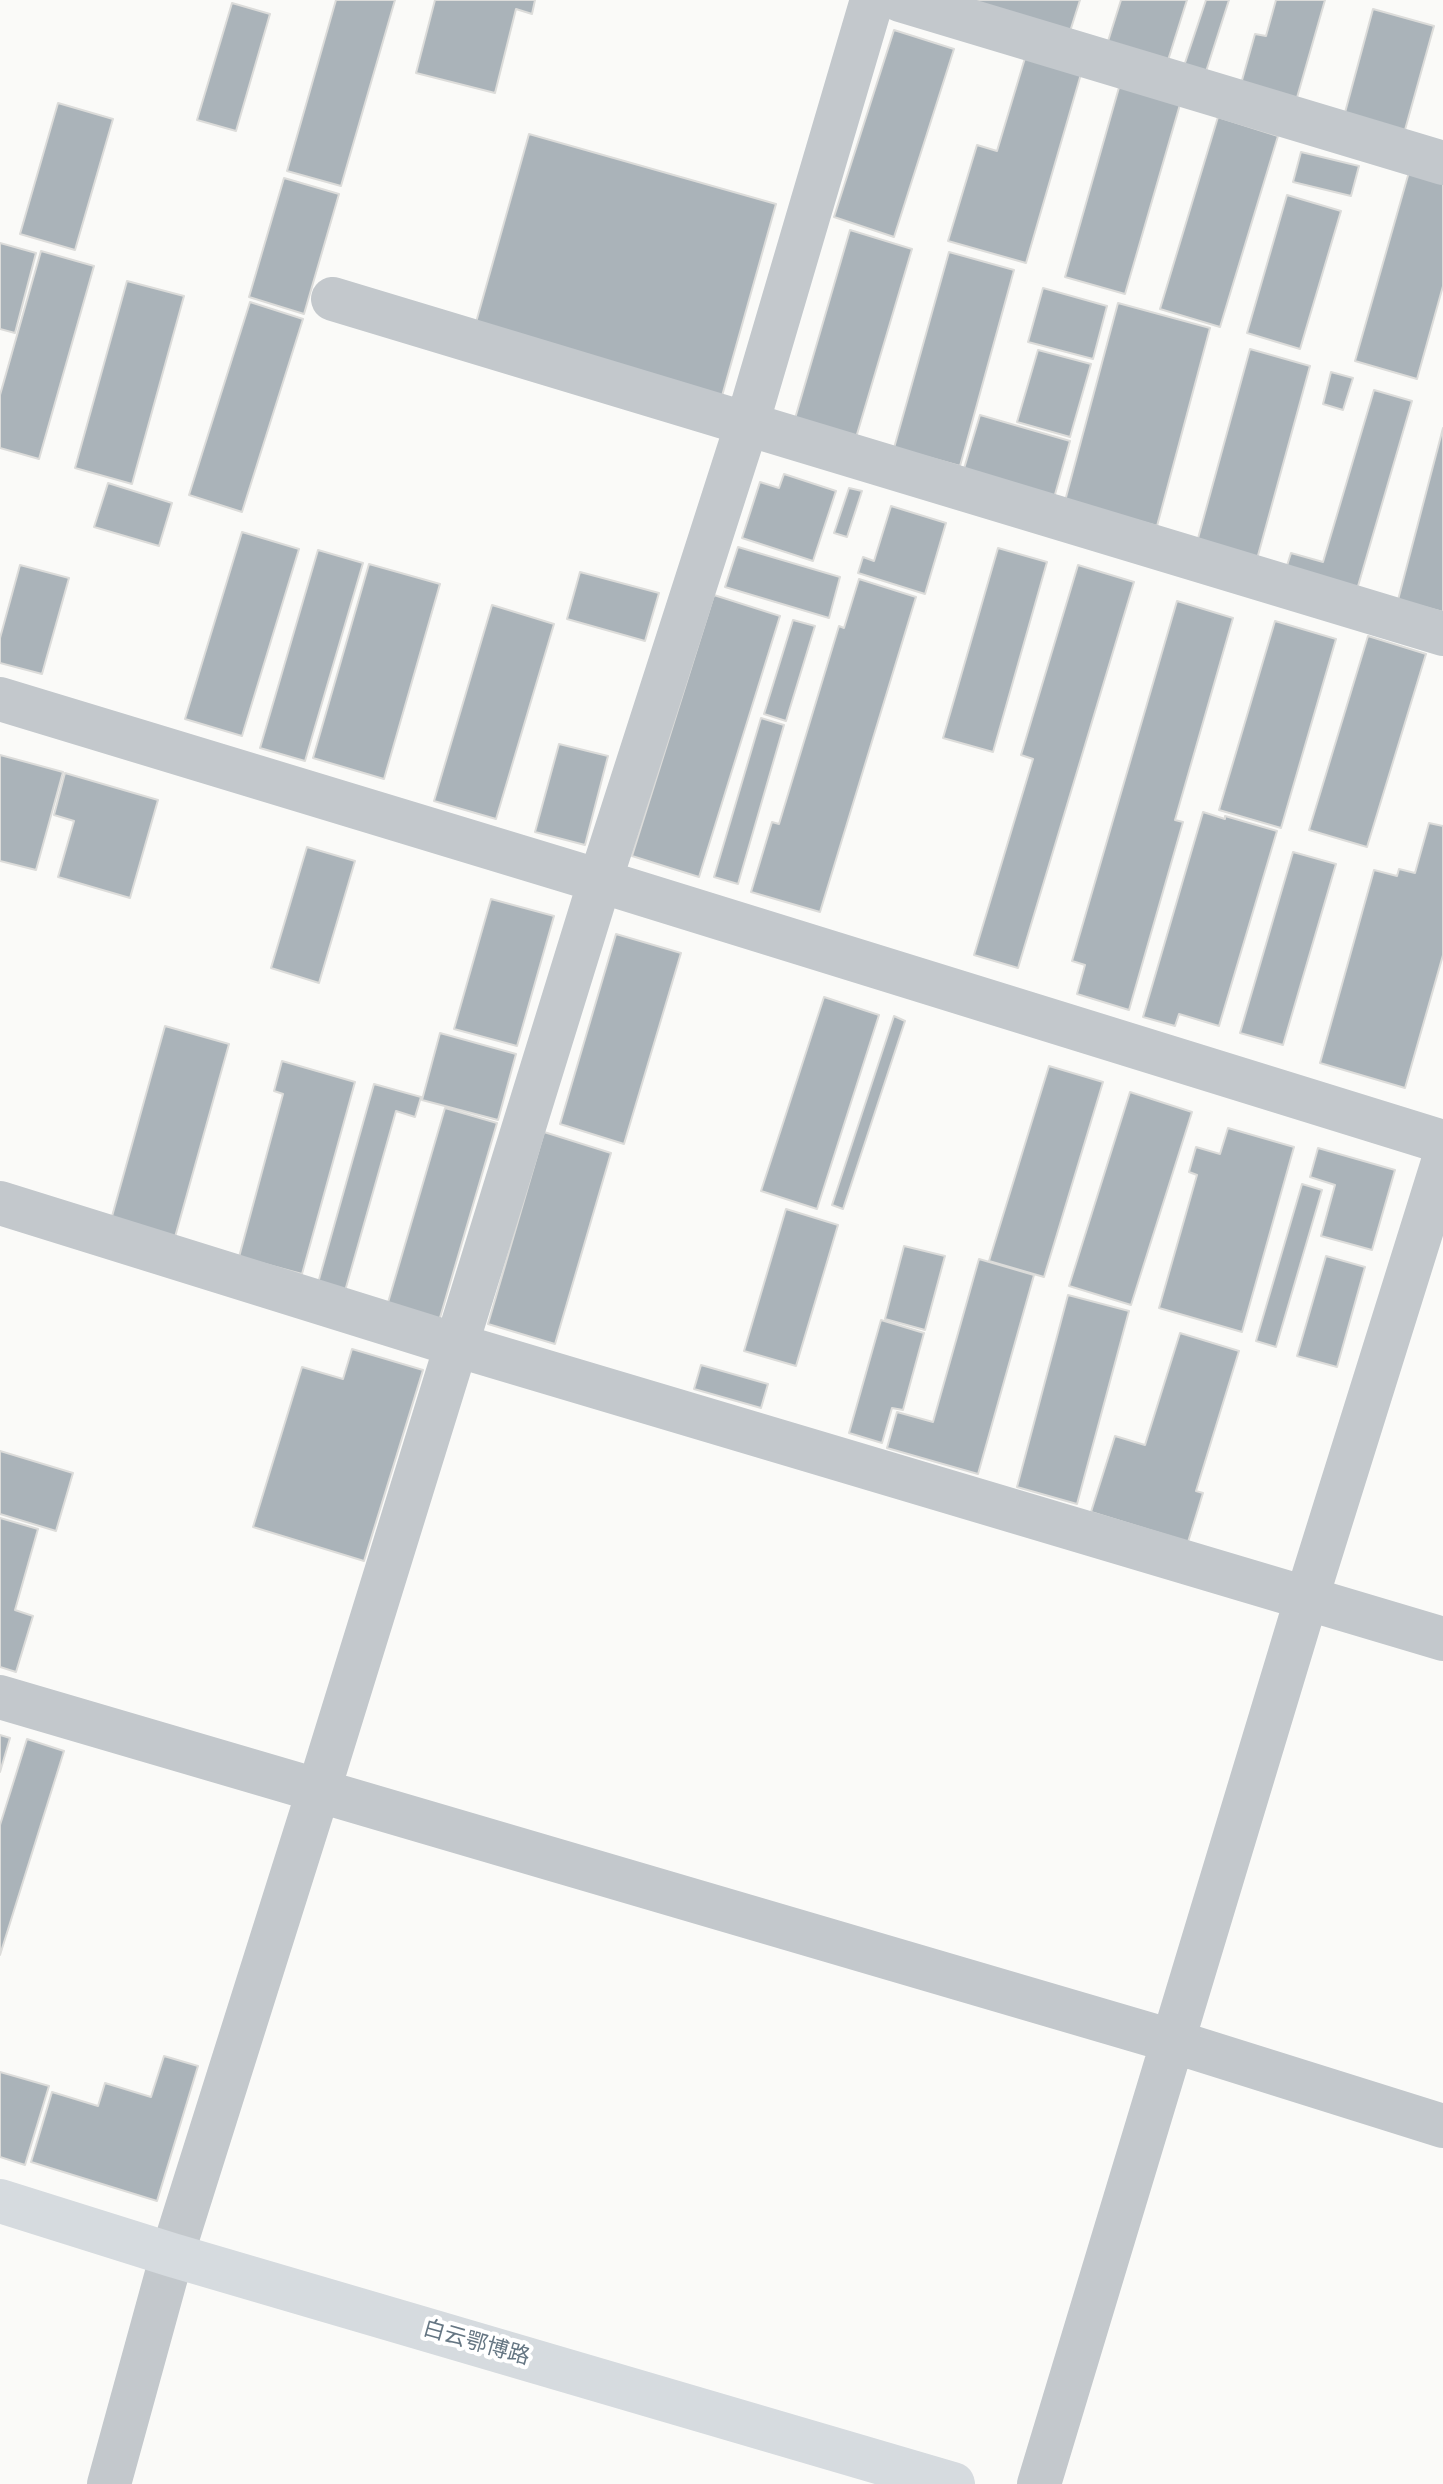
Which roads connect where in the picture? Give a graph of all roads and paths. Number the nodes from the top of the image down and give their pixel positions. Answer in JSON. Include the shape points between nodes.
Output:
{"nodes":[{"id":1,"x":872,"y":0,"type":"edge"},
{"id":2,"x":900,"y":0,"type":"edge"},
{"id":3,"x":1443,"y":163,"type":"edge"},
{"id":4,"x":333,"y":299,"type":"dead end"},
{"id":5,"x":747,"y":424,"type":"junction"},
{"id":6,"x":1443,"y":634,"type":"edge"},
{"id":7,"x":0,"y":699,"type":"edge"},
{"id":8,"x":600,"y":881,"type":"junction"},
{"id":9,"x":1443,"y":1142,"type":"edge"},
{"id":10,"x":1443,"y":1162,"type":"edge"},
{"id":11,"x":0,"y":1203,"type":"edge"},
{"id":12,"x":456,"y":1345,"type":"junction"},
{"id":13,"x":1307,"y":1597,"type":"junction"},
{"id":14,"x":1443,"y":1639,"type":"edge"},
{"id":15,"x":0,"y":1697,"type":"edge"},
{"id":16,"x":319,"y":1789,"type":"junction"},
{"id":17,"x":1172,"y":2041,"type":"junction"},
{"id":18,"x":1443,"y":2126,"type":"edge"},
{"id":19,"x":0,"y":2201,"type":"edge"},
{"id":20,"x":172,"y":2255,"type":"junction"},
{"id":21,"x":109,"y":2484,"type":"edge"},
{"id":22,"x":953,"y":2484,"type":"edge"},
{"id":23,"x":1039,"y":2484,"type":"edge"}],
"edges":[{"from":1,"to":5,"type":"street"},
{"from":2,"to":3,"type":"street"},
{"from":4,"to":5,"type":"street"},
{"from":5,"to":6,"type":"street"},
{"from":5,"to":8,"type":"street"},
{"from":7,"to":8,"type":"street"},
{"from":8,"to":9,"type":"street"},
{"from":8,"to":12,"type":"street"},
{"from":10,"to":13,"type":"street"},
{"from":11,"to":12,"type":"street"},
{"from":12,"to":13,"type":"street"},
{"from":12,"to":16,"type":"street"},
{"from":13,"to":14,"type":"street"},
{"from":13,"to":17,"type":"street"},
{"from":15,"to":16,"type":"street"},
{"from":16,"to":17,"type":"street"},
{"from":16,"to":20,"type":"street"},
{"from":17,"to":18,"type":"street"},
{"from":17,"to":23,"type":"street"},
{"from":19,"to":20,"type":"street","name":"白云鄂博路"},
{"from":20,"to":21,"type":"street"},
{"from":20,"to":22,"type":"street","name":"白云鄂博路"}]}
